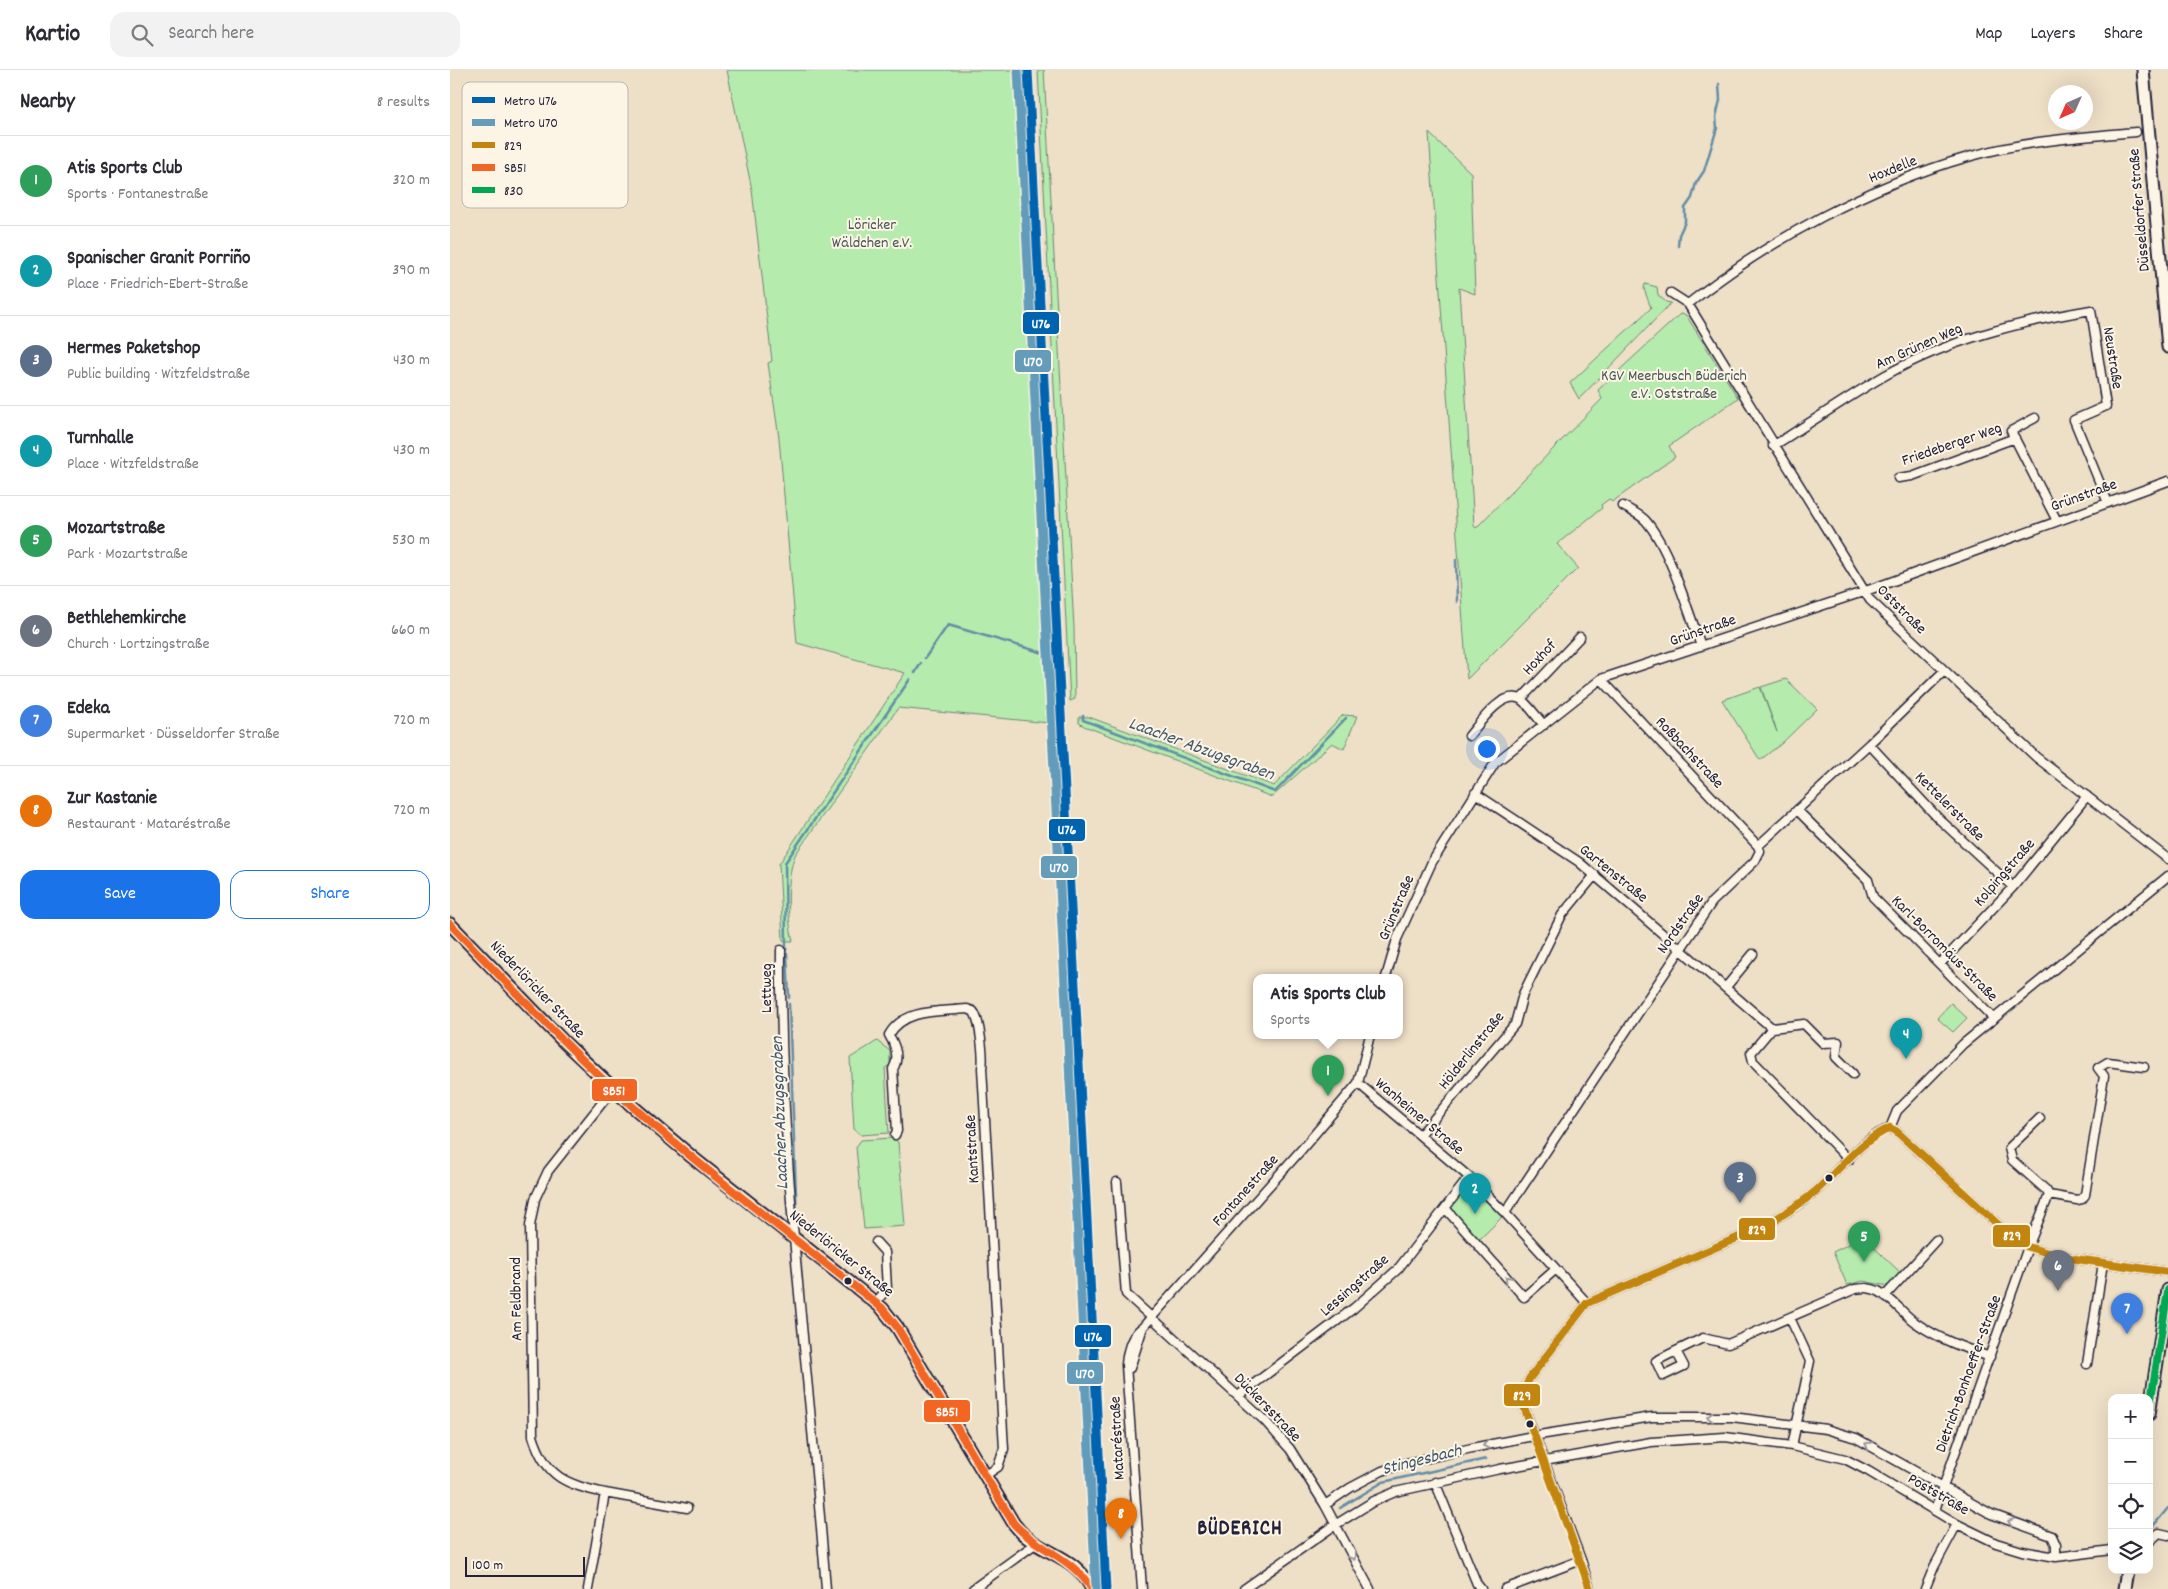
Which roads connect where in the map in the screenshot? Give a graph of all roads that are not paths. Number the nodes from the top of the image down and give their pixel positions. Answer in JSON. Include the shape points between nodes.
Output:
{"nodes":[{"id":1,"x":2143,"y":70,"type":"edge"},
{"id":2,"x":2136,"y":132,"type":"dead end"},
{"id":3,"x":1671,"y":293,"type":"dead end"},
{"id":4,"x":1688,"y":304,"type":"junction"},
{"id":5,"x":2090,"y":310,"type":"joint"},
{"id":6,"x":2168,"y":347,"type":"edge"},
{"id":7,"x":2034,"y":418,"type":"dead end"},
{"id":8,"x":2015,"y":438,"type":"junction"},
{"id":9,"x":1773,"y":446,"type":"junction"},
{"id":10,"x":1898,"y":478,"type":"dead end"},
{"id":11,"x":2168,"y":481,"type":"edge"},
{"id":12,"x":2108,"y":503,"type":"junction"},
{"id":13,"x":1623,"y":506,"type":"dead end"},
{"id":14,"x":2057,"y":521,"type":"junction"},
{"id":15,"x":1863,"y":592,"type":"junction"},
{"id":16,"x":1580,"y":637,"type":"dead end"},
{"id":17,"x":1701,"y":646,"type":"junction"},
{"id":18,"x":1944,"y":671,"type":"junction"},
{"id":19,"x":1601,"y":679,"type":"junction"},
{"id":20,"x":1521,"y":699,"type":"junction"},
{"id":21,"x":1544,"y":725,"type":"junction"},
{"id":22,"x":1469,"y":736,"type":"dead end"},
{"id":23,"x":1869,"y":744,"type":"junction"},
{"id":24,"x":1475,"y":793,"type":"junction"},
{"id":25,"x":2087,"y":796,"type":"junction"},
{"id":26,"x":1797,"y":810,"type":"junction"},
{"id":27,"x":1758,"y":846,"type":"junction"},
{"id":28,"x":2168,"y":859,"type":"edge"},
{"id":29,"x":1595,"y":875,"type":"junction"},
{"id":30,"x":2168,"y":876,"type":"edge"},
{"id":31,"x":2013,"y":887,"type":"junction"},
{"id":32,"x":450,"y":924,"type":"edge"},
{"id":33,"x":1681,"y":948,"type":"junction"},
{"id":34,"x":781,"y":950,"type":"dead end"},
{"id":35,"x":1753,"y":954,"type":"dead end"},
{"id":36,"x":1940,"y":964,"type":"junction"},
{"id":37,"x":1387,"y":974,"type":"edge"},
{"id":38,"x":1726,"y":987,"type":"junction"},
{"id":39,"x":1994,"y":1019,"type":"junction"},
{"id":40,"x":1772,"y":1028,"type":"junction"},
{"id":41,"x":1369,"y":1039,"type":"edge"},
{"id":42,"x":2144,"y":1067,"type":"dead end"},
{"id":43,"x":1853,"y":1074,"type":"dead end"},
{"id":44,"x":1358,"y":1083,"type":"junction"},
{"id":45,"x":613,"y":1089,"type":"junction"},
{"id":46,"x":2040,"y":1118,"type":"dead end"},
{"id":47,"x":1890,"y":1128,"type":"junction"},
{"id":48,"x":895,"y":1135,"type":"dead end"},
{"id":49,"x":1420,"y":1135,"type":"junction"},
{"id":50,"x":1849,"y":1160,"type":"junction"},
{"id":51,"x":1470,"y":1178,"type":"junction"},
{"id":52,"x":1117,"y":1182,"type":"dead end"},
{"id":53,"x":2049,"y":1196,"type":"junction"},
{"id":54,"x":1445,"y":1208,"type":"junction"},
{"id":55,"x":1505,"y":1213,"type":"junction"},
{"id":56,"x":794,"y":1236,"type":"junction"},
{"id":57,"x":1936,"y":1240,"type":"dead end"},
{"id":58,"x":876,"y":1242,"type":"dead end"},
{"id":59,"x":2028,"y":1247,"type":"junction"},
{"id":60,"x":2103,"y":1262,"type":"junction"},
{"id":61,"x":1556,"y":1269,"type":"junction"},
{"id":62,"x":2168,"y":1272,"type":"edge"},
{"id":63,"x":2168,"y":1290,"type":"edge"},
{"id":64,"x":1885,"y":1296,"type":"junction"},
{"id":65,"x":876,"y":1302,"type":"junction"},
{"id":66,"x":1587,"y":1303,"type":"junction"},
{"id":67,"x":1152,"y":1316,"type":"junction"},
{"id":68,"x":1790,"y":1318,"type":"junction"},
{"id":69,"x":1676,"y":1351,"type":"dead end"},
{"id":70,"x":1990,"y":1357,"type":"junction"},
{"id":71,"x":2087,"y":1364,"type":"dead end"},
{"id":72,"x":2152,"y":1394,"type":"edge"},
{"id":73,"x":1238,"y":1396,"type":"junction"},
{"id":74,"x":1796,"y":1423,"type":"junction"},
{"id":75,"x":1533,"y":1436,"type":"junction"},
{"id":76,"x":1792,"y":1446,"type":"junction"},
{"id":77,"x":1543,"y":1460,"type":"junction"},
{"id":78,"x":986,"y":1476,"type":"junction"},
{"id":79,"x":1435,"y":1482,"type":"junction"},
{"id":80,"x":1944,"y":1486,"type":"junction"},
{"id":81,"x":605,"y":1493,"type":"junction"},
{"id":82,"x":1325,"y":1505,"type":"junction"},
{"id":83,"x":687,"y":1508,"type":"dead end"},
{"id":84,"x":1935,"y":1510,"type":"junction"},
{"id":85,"x":1957,"y":1524,"type":"junction"},
{"id":86,"x":1336,"y":1525,"type":"junction"},
{"id":87,"x":2168,"y":1535,"type":"edge"},
{"id":88,"x":2153,"y":1538,"type":"edge"},
{"id":89,"x":1035,"y":1544,"type":"junction"},
{"id":90,"x":2108,"y":1550,"type":"edge"},
{"id":91,"x":2056,"y":1556,"type":"junction"},
{"id":92,"x":1581,"y":1560,"type":"junction"},
{"id":93,"x":2126,"y":1574,"type":"edge"},
{"id":94,"x":588,"y":1589,"type":"edge"},
{"id":95,"x":826,"y":1589,"type":"edge"},
{"id":96,"x":973,"y":1589,"type":"edge"},
{"id":97,"x":1092,"y":1589,"type":"edge"},
{"id":98,"x":1142,"y":1589,"type":"edge"},
{"id":99,"x":1244,"y":1589,"type":"edge"},
{"id":100,"x":1370,"y":1589,"type":"edge"},
{"id":101,"x":1481,"y":1589,"type":"edge"},
{"id":102,"x":1505,"y":1589,"type":"edge"},
{"id":103,"x":1590,"y":1589,"type":"edge"},
{"id":104,"x":1925,"y":1589,"type":"edge"},
{"id":105,"x":2124,"y":1589,"type":"edge"}],
"edges":[{"from":1,"to":6,"type":"main road","name":"Düsseldorfer Straße"},
{"from":2,"to":4,"type":"street","name":"Hoxdelle","via":[[2010,147],[1969,156],[1890,184],[1804,227],[1737,268]]},
{"from":3,"to":4,"type":"street","name":"Oststraße"},
{"from":4,"to":9,"type":"street","name":"Oststraße"},
{"from":5,"to":9,"type":"street","name":"Am Grünen Weg","via":[[1998,329],[1915,361],[1885,376]]},
{"from":5,"to":12,"type":"street","name":"Neustraße","via":[[2106,406],[2074,420]]},
{"from":7,"to":8,"type":"street","name":"Friedeberger Weg","via":[[2011,431]]},
{"from":8,"to":10,"type":"street","name":"Friedeberger Weg","via":[[1912,476]]},
{"from":8,"to":14,"type":"street","name":"Friedeberger Weg"},
{"from":9,"to":15,"type":"street","name":"Oststraße"},
{"from":11,"to":12,"type":"street","name":"Grünstraße"},
{"from":12,"to":14,"type":"street","name":"Grünstraße"},
{"from":13,"to":17,"type":"street","via":[[1639,514],[1652,529],[1676,578]]},
{"from":14,"to":15,"type":"street","name":"Grünstraße"},
{"from":15,"to":17,"type":"street","name":"Grünstraße"},
{"from":15,"to":18,"type":"street","name":"Oststraße"},
{"from":16,"to":20,"type":"street","name":"Hoxhof"},
{"from":17,"to":19,"type":"street","name":"Grünstraße"},
{"from":18,"to":23,"type":"street","name":"Nordstraße"},
{"from":18,"to":25,"type":"street","name":"Oststraße","via":[[2036,757]]},
{"from":19,"to":21,"type":"street","name":"Grünstraße"},
{"from":19,"to":27,"type":"street","name":"Roßbachstraße"},
{"from":20,"to":21,"type":"street","name":"Hoxhof"},
{"from":20,"to":22,"type":"street","name":"Hoxhof","via":[[1510,697],[1498,703]]},
{"from":21,"to":24,"type":"street","name":"Grünstraße","via":[[1495,762]]},
{"from":23,"to":26,"type":"street","name":"Nordstraße"},
{"from":23,"to":31,"type":"street","name":"Kettelerstraße","via":[[1938,818]]},
{"from":24,"to":29,"type":"street","name":"Gartenstraße"},
{"from":24,"to":37,"type":"street","name":"Grünstraße","via":[[1432,862],[1397,939]]},
{"from":25,"to":28,"type":"street","name":"Oststraße"},
{"from":25,"to":31,"type":"street","name":"Kolpingstraße"},
{"from":26,"to":27,"type":"street","name":"Nordstraße"},
{"from":26,"to":36,"type":"street","name":"Karl-Borromäus-Straße","via":[[1868,880],[1873,897]]},
{"from":27,"to":33,"type":"street","name":"Nordstraße","via":[[1760,851],[1755,861],[1712,902]]},
{"from":29,"to":33,"type":"street","name":"Gartenstraße"},
{"from":29,"to":49,"type":"street","name":"Hölderlinstraße","via":[[1562,915],[1523,994],[1516,1024]]},
{"from":30,"to":39,"type":"street"},
{"from":31,"to":36,"type":"street","name":"Kolpingstraße"},
{"from":32,"to":45,"type":"main road","name":"Niederlöricker Straße"},
{"from":33,"to":38,"type":"street","name":"Gartenstraße"},
{"from":33,"to":55,"type":"street","name":"Nordstraße"},
{"from":34,"to":56,"type":"street","name":"Lettweg","via":[[783,1091]]},
{"from":35,"to":38,"type":"street"},
{"from":36,"to":39,"type":"street","name":"Karl-Borromäus-Straße"},
{"from":38,"to":40,"type":"street","name":"Gartenstraße"},
{"from":39,"to":47,"type":"street","via":[[1963,1044],[1897,1111]]},
{"from":40,"to":43,"type":"street","via":[[1804,1024],[1823,1043],[1838,1042],[1836,1057]]},
{"from":40,"to":50,"type":"street","via":[[1751,1052],[1753,1061]]},
{"from":41,"to":44,"type":"street"},
{"from":42,"to":53,"type":"street","via":[[2108,1062],[2098,1068],[2104,1076],[2085,1195],[2077,1200]]},
{"from":44,"to":49,"type":"street","name":"Wanheimer Straße"},
{"from":44,"to":67,"type":"street","name":"Fontanestraße"},
{"from":45,"to":56,"type":"main road","name":"Niederlöricker Straße","via":[[685,1151]]},
{"from":45,"to":81,"type":"street","name":"Am Feldbrand","via":[[548,1172],[535,1199],[530,1226],[533,1436],[540,1456],[552,1472],[577,1486]]},
{"from":46,"to":53,"type":"street","via":[[2009,1148],[2012,1160]]},
{"from":47,"to":50,"type":"street","via":[[1876,1134]]},
{"from":47,"to":59,"type":"street","via":[[2004,1231]]},
{"from":48,"to":78,"type":"street","name":"Kantstraße","via":[[895,1046],[889,1035],[894,1026],[908,1016],[973,1011],[979,1020],[984,1058],[982,1068],[1004,1449],[998,1467]]},
{"from":49,"to":51,"type":"street","name":"Wanheimer Straße"},
{"from":50,"to":66,"type":"street","via":[[1800,1204],[1760,1228]]},
{"from":51,"to":54,"type":"street","name":"Lessingstraße"},
{"from":51,"to":55,"type":"street","name":"Wanheimer Straße"},
{"from":52,"to":67,"type":"street","via":[[1126,1294]]},
{"from":53,"to":59,"type":"street","name":"Dietrich-Bonhoeffer-Straße"},
{"from":61,"to":54,"type":"street","one_way":true,"via":[[1524,1297]]},
{"from":54,"to":73,"type":"street","name":"Lessingstraße","via":[[1398,1269],[1354,1308]]},
{"from":55,"to":61,"type":"street","name":"Wanheimer Straße"},
{"from":56,"to":65,"type":"main road","name":"Niederlöricker Straße"},
{"from":56,"to":95,"type":"street","name":"Lettweg"},
{"from":57,"to":64,"type":"street"},
{"from":58,"to":65,"type":"street","via":[[885,1252],[887,1286]]},
{"from":59,"to":60,"type":"street","via":[[2044,1253]]},
{"from":59,"to":70,"type":"street","name":"Dietrich-Bonhoeffer-Straße"},
{"from":60,"to":62,"type":"street"},
{"from":60,"to":71,"type":"street"},
{"from":61,"to":66,"type":"street","name":"Wanheimer Straße"},
{"from":63,"to":72,"type":"main road"},
{"from":64,"to":68,"type":"street","via":[[1867,1287]]},
{"from":64,"to":70,"type":"street","via":[[1930,1332]]},
{"from":65,"to":78,"type":"main road","name":"Niederlöricker Straße","via":[[896,1327]]},
{"from":66,"to":75,"type":"street","via":[[1524,1388],[1524,1407]]},
{"from":67,"to":73,"type":"street","name":"Dückersstraße"},
{"from":67,"to":98,"type":"street","name":"Mataréstraße","via":[[1137,1331],[1127,1353]]},
{"from":68,"to":69,"type":"street","via":[[1728,1344],[1703,1338]]},
{"from":68,"to":74,"type":"street","via":[[1810,1361]]},
{"from":70,"to":80,"type":"street","name":"Dietrich-Bonhoeffer-Straße"},
{"from":73,"to":82,"type":"street","name":"Dückersstraße","via":[[1290,1449]]},
{"from":74,"to":75,"type":"street","name":"Poststraße","one_way":true,"via":[[1732,1416],[1652,1417]]},
{"from":74,"to":76,"type":"street"},
{"from":80,"to":74,"type":"street","name":"Poststraße","one_way":true,"via":[[1856,1438]]},
{"from":75,"to":77,"type":"street"},
{"from":75,"to":82,"type":"street","name":"Poststraße","one_way":true,"via":[[1406,1462],[1358,1483]]},
{"from":76,"to":77,"type":"street","name":"Poststraße","via":[[1725,1437],[1658,1441]]},
{"from":76,"to":84,"type":"street","name":"Poststraße","via":[[1845,1459]]},
{"from":77,"to":79,"type":"street","name":"Poststraße"},
{"from":77,"to":92,"type":"street"},
{"from":78,"to":89,"type":"main road","name":"Niederlöricker Straße","via":[[1014,1524]]},
{"from":79,"to":86,"type":"street","name":"Poststraße","via":[[1384,1496]]},
{"from":79,"to":101,"type":"street"},
{"from":80,"to":84,"type":"street","name":"Dietrich-Bonhoeffer-Straße"},
{"from":91,"to":80,"type":"street","name":"Poststraße","one_way":true,"via":[[2052,1536],[1991,1514]]},
{"from":81,"to":83,"type":"street","name":"Am Feldbrand"},
{"from":81,"to":94,"type":"street"},
{"from":82,"to":86,"type":"street","name":"Dückersstraße"},
{"from":84,"to":85,"type":"street","name":"Poststraße"},
{"from":85,"to":91,"type":"street","name":"Poststraße","via":[[1996,1543]]},
{"from":85,"to":104,"type":"street"},
{"from":86,"to":99,"type":"street","name":"Poststraße"},
{"from":86,"to":100,"type":"street","name":"Dückersstraße","one_way":true},
{"from":87,"to":88,"type":"street","via":[[2159,1533]]},
{"from":89,"to":96,"type":"street"},
{"from":89,"to":97,"type":"main road","name":"Niederlöricker Straße","via":[[1073,1564]]},
{"from":90,"to":91,"type":"street","name":"Poststraße"},
{"from":92,"to":102,"type":"street"},
{"from":92,"to":103,"type":"street"},
{"from":93,"to":105,"type":"main road"}]}
